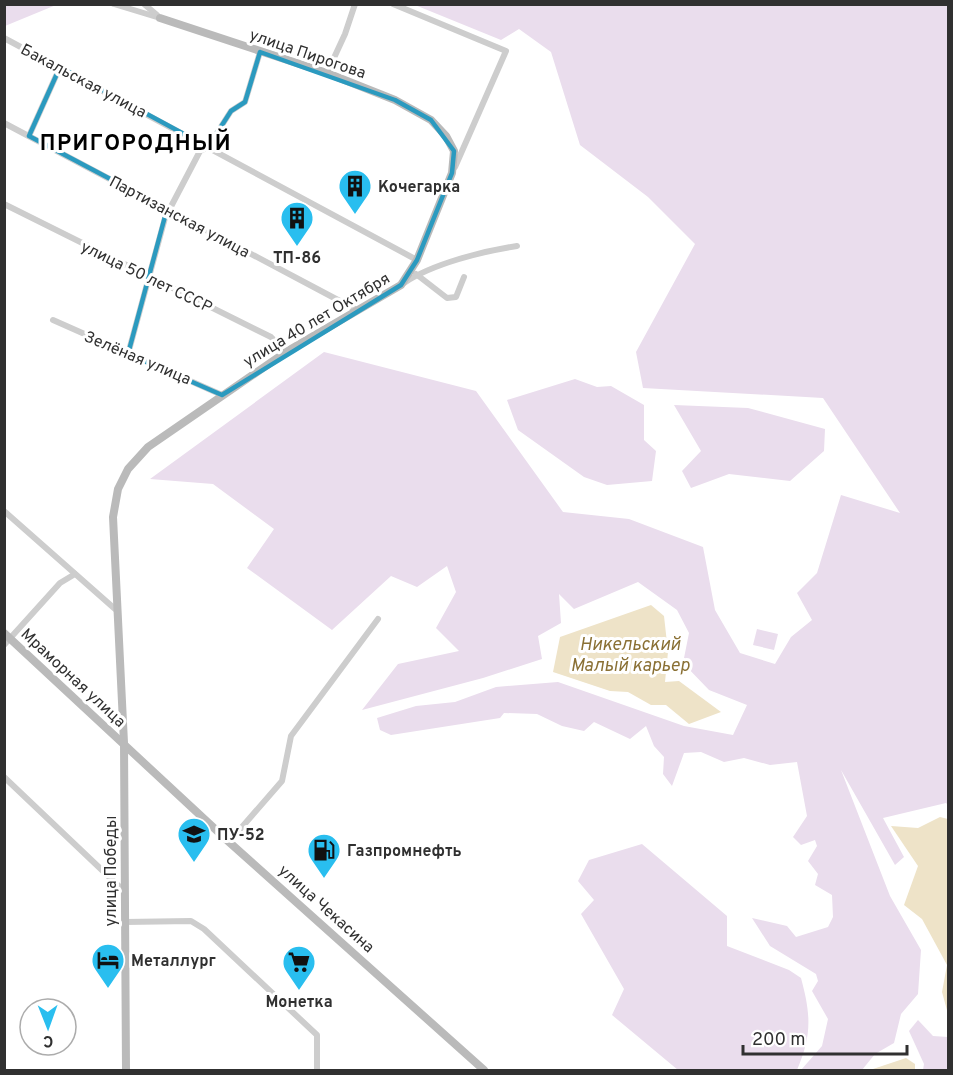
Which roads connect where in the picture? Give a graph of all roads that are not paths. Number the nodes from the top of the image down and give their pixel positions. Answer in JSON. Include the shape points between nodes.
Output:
{"nodes":[{"id":1,"x":114,"y":4,"type":"edge"},
{"id":2,"x":144,"y":4,"type":"edge"},
{"id":3,"x":355,"y":4,"type":"edge"},
{"id":4,"x":393,"y":4,"type":"edge"},
{"id":5,"x":160,"y":18,"type":"junction"},
{"id":6,"x":4,"y":38,"type":"edge"},
{"id":7,"x":260,"y":52,"type":"junction"},
{"id":8,"x":60,"y":67,"type":"junction"},
{"id":9,"x":327,"y":73,"type":"junction"},
{"id":10,"x":4,"y":123,"type":"edge"},
{"id":11,"x":29,"y":136,"type":"junction"},
{"id":12,"x":208,"y":147,"type":"junction"},
{"id":13,"x":452,"y":173,"type":"junction"},
{"id":14,"x":4,"y":204,"type":"edge"},
{"id":15,"x":168,"y":210,"type":"junction"},
{"id":16,"x":517,"y":246,"type":"dead end"},
{"id":17,"x":417,"y":260,"type":"junction"},
{"id":18,"x":416,"y":274,"type":"junction"},
{"id":19,"x":464,"y":277,"type":"dead end"},
{"id":20,"x":150,"y":278,"type":"junction"},
{"id":21,"x":401,"y":285,"type":"junction"},
{"id":22,"x":355,"y":309,"type":"junction"},
{"id":23,"x":53,"y":320,"type":"dead end"},
{"id":24,"x":286,"y":352,"type":"junction"},
{"id":25,"x":128,"y":354,"type":"junction"},
{"id":26,"x":222,"y":395,"type":"junction"},
{"id":27,"x":4,"y":511,"type":"edge"},
{"id":28,"x":75,"y":574,"type":"junction"},
{"id":29,"x":115,"y":609,"type":"junction"},
{"id":30,"x":378,"y":619,"type":"dead end"},
{"id":31,"x":7,"y":639,"type":"edge"},
{"id":32,"x":124,"y":743,"type":"junction"},
{"id":33,"x":4,"y":777,"type":"edge"},
{"id":34,"x":229,"y":842,"type":"junction"},
{"id":35,"x":125,"y":892,"type":"junction"},
{"id":36,"x":125,"y":922,"type":"junction"},
{"id":37,"x":126,"y":1071,"type":"edge"},
{"id":38,"x":317,"y":1071,"type":"edge"},
{"id":39,"x":484,"y":1071,"type":"edge"}],
"edges":[{"from":1,"to":5,"type":"street","name":"улица Пирогова"},
{"from":2,"to":5,"type":"street"},
{"from":3,"to":9,"type":"street"},
{"from":4,"to":13,"type":"street","name":"улица 40 лет Октября","via":[[506,51]]},
{"from":5,"to":7,"type":"street","name":"улица Пирогова"},
{"from":6,"to":8,"type":"street","name":"Бакальская улица"},
{"from":7,"to":9,"type":"street","name":"улица Пирогова"},
{"from":7,"to":12,"type":"street","via":[[244,102],[231,111]]},
{"from":8,"to":11,"type":"street"},
{"from":8,"to":12,"type":"street","name":"Бакальская улица"},
{"from":9,"to":13,"type":"street","name":"улица Пирогова","via":[[395,100],[431,120],[454,151]]},
{"from":10,"to":11,"type":"street","name":"Партизанская улица"},
{"from":11,"to":15,"type":"street","name":"Партизанская улица"},
{"from":12,"to":15,"type":"street","via":[[192,163]]},
{"from":12,"to":17,"type":"street","name":"Бакальская улица"},
{"from":13,"to":17,"type":"street","name":"улица 40 лет Октября"},
{"from":14,"to":20,"type":"street","name":"улица 50 лет СССР"},
{"from":15,"to":20,"type":"street"},
{"from":15,"to":22,"type":"street","name":"Партизанская улица"},
{"from":16,"to":18,"type":"street"},
{"from":17,"to":21,"type":"street","name":"улица 40 лет Октября"},
{"from":18,"to":19,"type":"street","via":[[447,298],[456,297]]},
{"from":18,"to":21,"type":"street"},
{"from":20,"to":24,"type":"street","name":"улица 50 лет СССР","via":[[271,337]]},
{"from":20,"to":25,"type":"street"},
{"from":21,"to":22,"type":"street","name":"улица 40 лет Октября","via":[[381,299]]},
{"from":22,"to":24,"type":"street","name":"улица 40 лет Октября"},
{"from":23,"to":25,"type":"street","name":"Зелёная улица"},
{"from":24,"to":26,"type":"street","name":"улица 40 лет Октября"},
{"from":25,"to":26,"type":"street","name":"Зелёная улица"},
{"from":26,"to":29,"type":"street","name":"улица 40 лет Октября","via":[[148,447],[128,469],[118,489],[112,517]]},
{"from":27,"to":28,"type":"street"},
{"from":28,"to":29,"type":"street"},
{"from":28,"to":31,"type":"street","via":[[60,583]]},
{"from":29,"to":32,"type":"street","name":"улица Победы"},
{"from":30,"to":34,"type":"street","via":[[291,736],[282,781]]},
{"from":31,"to":32,"type":"street","name":"Мраморная улица"},
{"from":32,"to":34,"type":"street","name":"улица Чекасина"},
{"from":32,"to":35,"type":"street","name":"улица Победы"},
{"from":33,"to":35,"type":"street"},
{"from":34,"to":39,"type":"street","name":"улица Чекасина"},
{"from":35,"to":36,"type":"street","name":"улица Победы"},
{"from":36,"to":37,"type":"street","name":"улица Победы"},
{"from":36,"to":38,"type":"street","via":[[191,921],[204,928],[317,1035]]}]}
